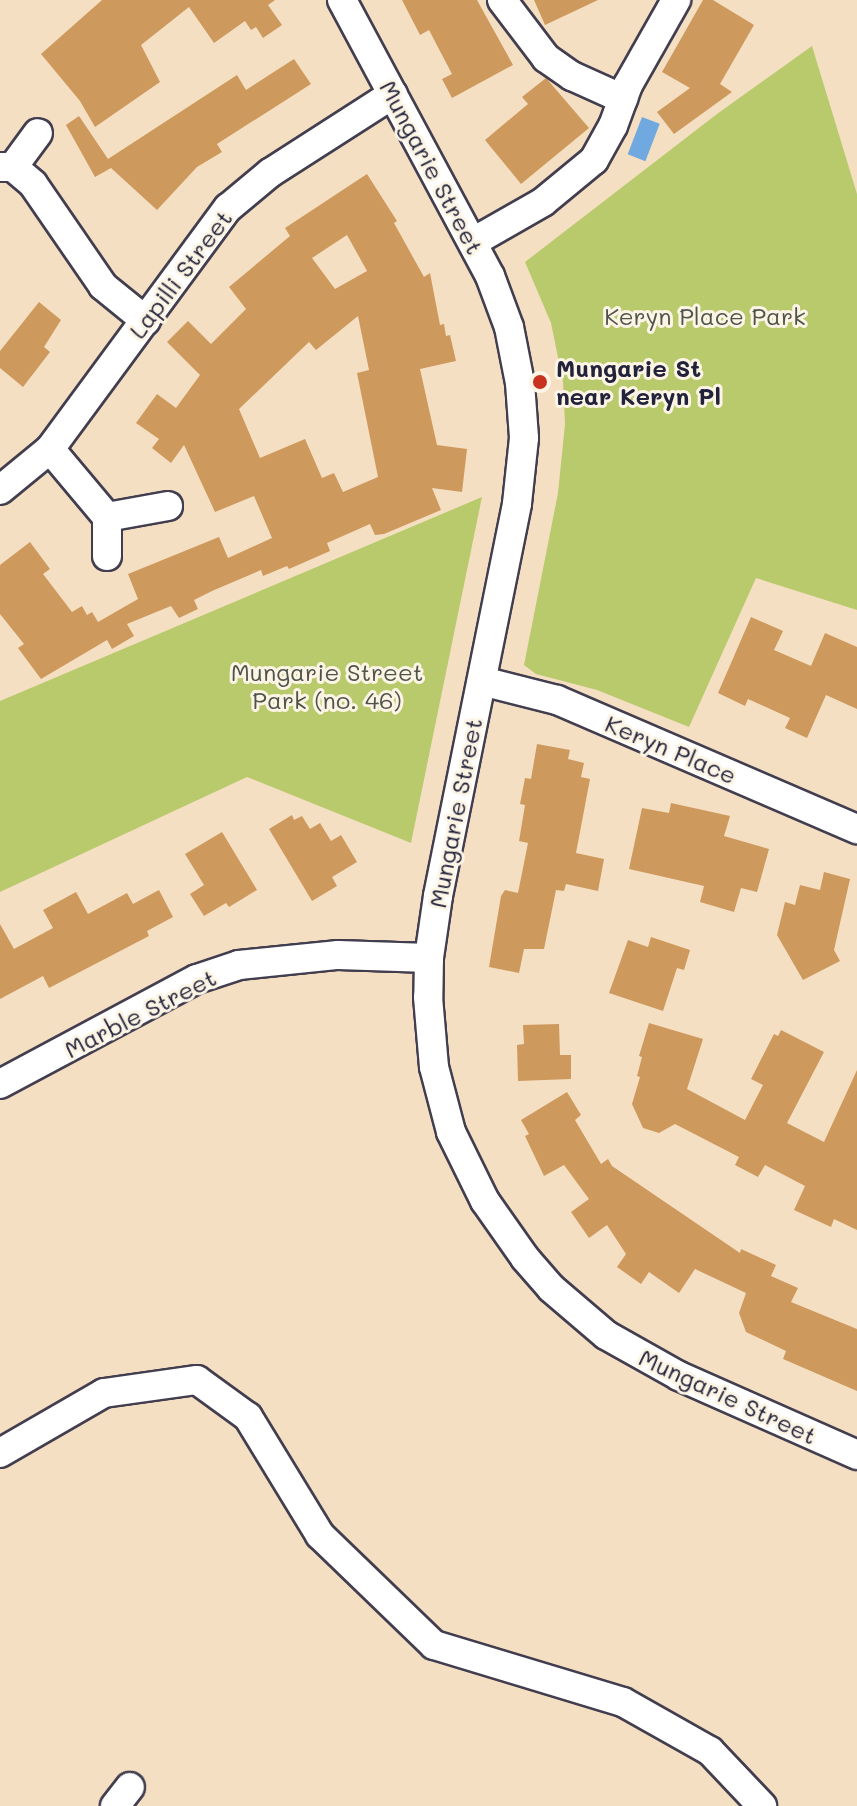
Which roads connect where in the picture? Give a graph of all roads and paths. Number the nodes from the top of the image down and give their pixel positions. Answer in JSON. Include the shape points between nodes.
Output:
{"nodes":[{"id":1,"x":342,"y":0,"type":"edge"},
{"id":2,"x":502,"y":0,"type":"edge"},
{"id":3,"x":676,"y":0,"type":"edge"},
{"id":4,"x":393,"y":94,"type":"junction"},
{"id":5,"x":623,"y":99,"type":"junction"},
{"id":6,"x":38,"y":133,"type":"dead end"},
{"id":7,"x":6,"y":167,"type":"edge"},
{"id":8,"x":473,"y":242,"type":"junction"},
{"id":9,"x":146,"y":321,"type":"junction"},
{"id":10,"x":50,"y":449,"type":"junction"},
{"id":11,"x":0,"y":490,"type":"edge"},
{"id":12,"x":168,"y":506,"type":"dead end"},
{"id":13,"x":107,"y":517,"type":"junction"},
{"id":14,"x":107,"y":556,"type":"dead end"},
{"id":15,"x":482,"y":681,"type":"junction"},
{"id":16,"x":857,"y":829,"type":"edge"},
{"id":17,"x":429,"y":958,"type":"junction"},
{"id":18,"x":0,"y":1084,"type":"edge"},
{"id":19,"x":0,"y":1453,"type":"edge"},
{"id":20,"x":857,"y":1455,"type":"edge"},
{"id":21,"x":762,"y":1806,"type":"edge"}],
"edges":[{"from":1,"to":4,"type":"street","name":"Mungarie Street"},
{"from":2,"to":5,"type":"street","via":[[546,58]]},
{"from":3,"to":5,"type":"street"},
{"from":4,"to":8,"type":"street","name":"Mungarie Street"},
{"from":4,"to":9,"type":"street","name":"Lapilli Street","via":[[270,173],[228,208]]},
{"from":5,"to":8,"type":"street","via":[[600,152],[582,173],[533,209]]},
{"from":6,"to":7,"type":"street"},
{"from":7,"to":9,"type":"street","via":[[33,184],[103,286]]},
{"from":8,"to":15,"type":"street","name":"Mungarie Street","via":[[509,327],[524,438],[517,504]]},
{"from":9,"to":10,"type":"street","name":"Lapilli Street"},
{"from":10,"to":11,"type":"street","name":"Lapilli Street"},
{"from":10,"to":13,"type":"street"},
{"from":12,"to":13,"type":"street"},
{"from":13,"to":14,"type":"street"},
{"from":15,"to":16,"type":"street","name":"Keryn Place","via":[[557,700]]},
{"from":15,"to":17,"type":"street","name":"Mungarie Street"},
{"from":17,"to":18,"type":"street","name":"Marble Street","via":[[338,955],[239,965],[197,979]]},
{"from":17,"to":20,"type":"street","name":"Mungarie Street","via":[[434,1067],[451,1132],[485,1201],[525,1258],[581,1315],[632,1352]]},
{"from":19,"to":21,"type":"street","via":[[104,1393],[197,1380],[248,1417],[320,1535],[434,1645],[623,1702],[710,1751]]}]}
